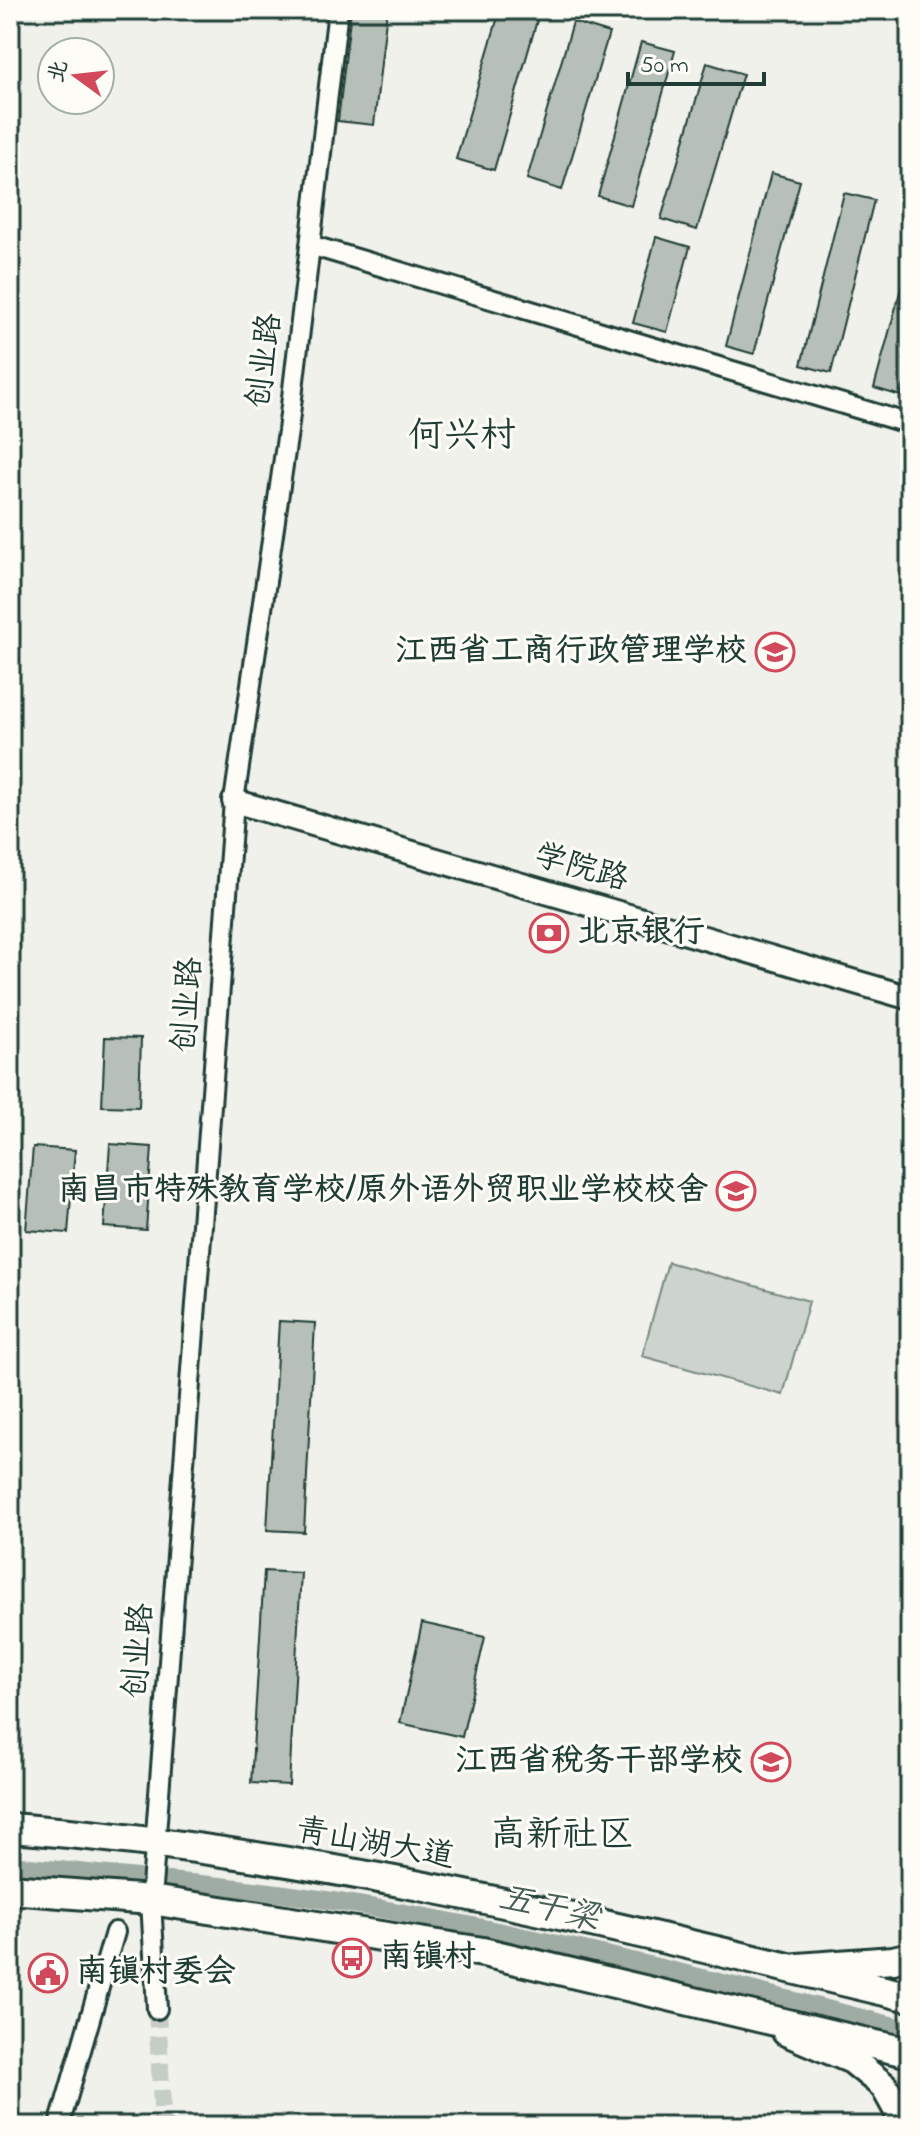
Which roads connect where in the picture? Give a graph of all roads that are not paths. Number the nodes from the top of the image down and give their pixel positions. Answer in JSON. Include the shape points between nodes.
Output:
{"nodes":[{"id":1,"x":338,"y":10,"type":"edge"},
{"id":2,"x":310,"y":245,"type":"junction"},
{"id":3,"x":910,"y":424,"type":"edge"},
{"id":4,"x":234,"y":801,"type":"junction"},
{"id":5,"x":910,"y":998,"type":"edge"},
{"id":6,"x":10,"y":1828,"type":"edge"},
{"id":7,"x":156,"y":1841,"type":"junction"},
{"id":8,"x":10,"y":1889,"type":"edge"},
{"id":9,"x":151,"y":1900,"type":"junction"},
{"id":10,"x":115,"y":1932,"type":"dead end"},
{"id":11,"x":910,"y":1956,"type":"edge"},
{"id":12,"x":787,"y":1967,"type":"junction"},
{"id":13,"x":910,"y":1997,"type":"edge"},
{"id":14,"x":157,"y":2009,"type":"tunnel mouth"},
{"id":15,"x":743,"y":2013,"type":"junction"},
{"id":16,"x":910,"y":2053,"type":"edge"},
{"id":17,"x":59,"y":2126,"type":"edge"},
{"id":18,"x":906,"y":2126,"type":"edge"}],
"edges":[{"from":1,"to":2,"type":"street","name":"创业路"},
{"from":2,"to":3,"type":"street"},
{"from":2,"to":4,"type":"street","name":"创业路"},
{"from":4,"to":5,"type":"street","name":"学院路"},
{"from":4,"to":7,"type":"street","name":"创业路"},
{"from":6,"to":7,"type":"main road","name":"青山湖大道"},
{"from":7,"to":9,"type":"street","name":"创业路"},
{"from":7,"to":12,"type":"main road","name":"青山湖大道","via":[[611,1926]]},
{"from":8,"to":9,"type":"main road"},
{"from":9,"to":14,"type":"street","name":"创业路"},
{"from":9,"to":15,"type":"main road","via":[[483,1952]]},
{"from":10,"to":17,"type":"street"},
{"from":11,"to":12,"type":"main road"},
{"from":12,"to":13,"type":"main road","name":"青山湖大道"},
{"from":15,"to":16,"type":"main road"},
{"from":15,"to":18,"type":"main road","via":[[852,2060],[884,2086]]}]}
